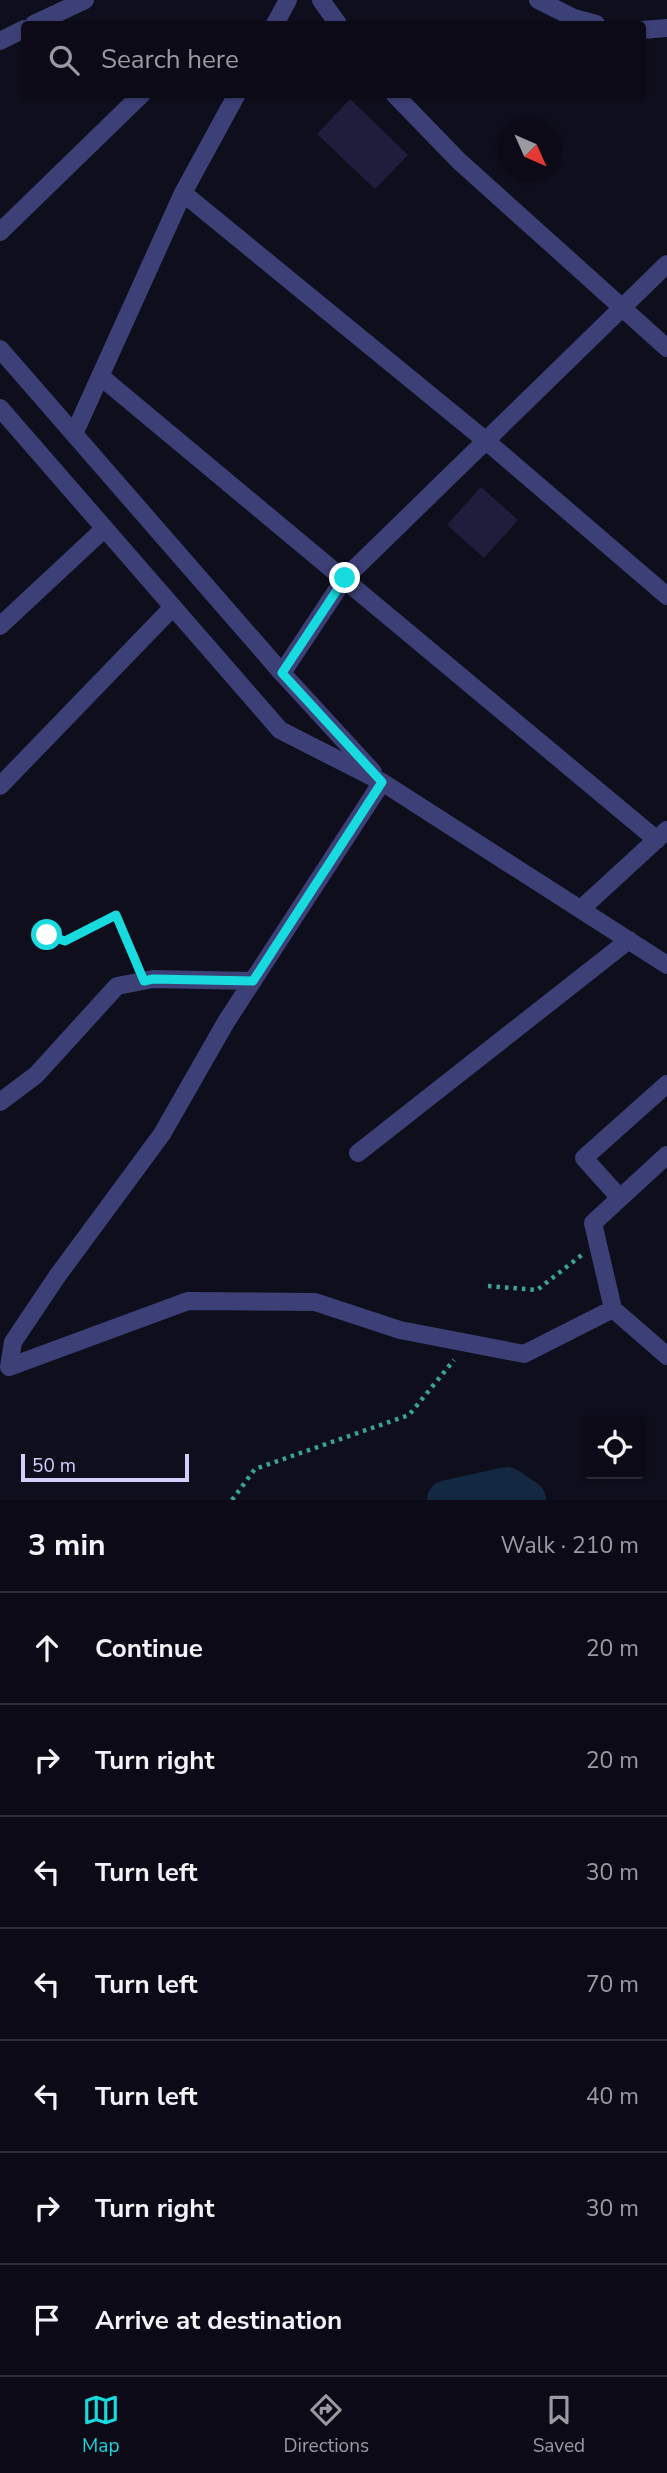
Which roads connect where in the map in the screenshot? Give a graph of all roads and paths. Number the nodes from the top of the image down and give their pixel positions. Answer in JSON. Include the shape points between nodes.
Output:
{"nodes":[{"id":1,"x":85,"y":0,"type":"edge"},
{"id":2,"x":288,"y":0,"type":"edge"},
{"id":3,"x":321,"y":0,"type":"edge"},
{"id":4,"x":538,"y":0,"type":"edge"},
{"id":5,"x":40,"y":21,"type":"edge"},
{"id":6,"x":277,"y":21,"type":"edge"},
{"id":7,"x":336,"y":21,"type":"edge"},
{"id":8,"x":585,"y":21,"type":"edge"},
{"id":9,"x":667,"y":28,"type":"edge"},
{"id":10,"x":21,"y":30,"type":"edge"},
{"id":11,"x":646,"y":30,"type":"edge"},
{"id":12,"x":0,"y":41,"type":"edge"},
{"id":13,"x":138,"y":98,"type":"edge"},
{"id":14,"x":235,"y":98,"type":"edge"},
{"id":15,"x":398,"y":98,"type":"edge"},
{"id":16,"x":183,"y":193,"type":"junction"},
{"id":17,"x":0,"y":232,"type":"edge"},
{"id":18,"x":667,"y":264,"type":"edge"},
{"id":19,"x":622,"y":309,"type":"junction"},
{"id":20,"x":667,"y":348,"type":"edge"},
{"id":21,"x":0,"y":349,"type":"edge"},
{"id":22,"x":100,"y":376,"type":"junction"},
{"id":23,"x":0,"y":408,"type":"edge"},
{"id":24,"x":74,"y":434,"type":"junction"},
{"id":25,"x":485,"y":440,"type":"junction"},
{"id":26,"x":104,"y":529,"type":"junction"},
{"id":27,"x":345,"y":578,"type":"junction"},
{"id":28,"x":667,"y":596,"type":"edge"},
{"id":29,"x":173,"y":607,"type":"junction"},
{"id":30,"x":0,"y":626,"type":"edge"},
{"id":31,"x":282,"y":673,"type":"junction"},
{"id":32,"x":382,"y":782,"type":"junction"},
{"id":33,"x":0,"y":786,"type":"edge"},
{"id":34,"x":662,"y":835,"type":"edge"},
{"id":35,"x":581,"y":909,"type":"junction"},
{"id":36,"x":47,"y":935,"type":"dead end"},
{"id":37,"x":629,"y":940,"type":"junction"},
{"id":38,"x":667,"y":965,"type":"edge"},
{"id":39,"x":144,"y":981,"type":"junction"},
{"id":40,"x":253,"y":981,"type":"junction"},
{"id":41,"x":667,"y":1084,"type":"edge"},
{"id":42,"x":0,"y":1102,"type":"edge"},
{"id":43,"x":358,"y":1153,"type":"dead end"},
{"id":44,"x":667,"y":1155,"type":"edge"},
{"id":45,"x":619,"y":1197,"type":"junction"},
{"id":46,"x":597,"y":1242,"type":"junction"},
{"id":47,"x":488,"y":1286,"type":"dead end"},
{"id":48,"x":613,"y":1310,"type":"junction"},
{"id":49,"x":467,"y":1343,"type":"junction"},
{"id":50,"x":667,"y":1356,"type":"edge"},
{"id":51,"x":5,"y":1372,"type":"edge"},
{"id":52,"x":232,"y":1500,"type":"edge"}],
"edges":[{"from":1,"to":5,"type":"street"},
{"from":2,"to":6,"type":"street"},
{"from":3,"to":7,"type":"street"},
{"from":4,"to":8,"type":"street"},
{"from":9,"to":11,"type":"street"},
{"from":10,"to":12,"type":"street"},
{"from":13,"to":17,"type":"street"},
{"from":14,"to":16,"type":"street"},
{"from":15,"to":19,"type":"street"},
{"from":16,"to":22,"type":"street"},
{"from":16,"to":25,"type":"street"},
{"from":18,"to":19,"type":"street"},
{"from":19,"to":20,"type":"street"},
{"from":19,"to":25,"type":"street"},
{"from":21,"to":24,"type":"street"},
{"from":22,"to":24,"type":"street"},
{"from":22,"to":27,"type":"street"},
{"from":23,"to":26,"type":"street"},
{"from":24,"to":31,"type":"street"},
{"from":25,"to":27,"type":"street"},
{"from":25,"to":28,"type":"street"},
{"from":26,"to":29,"type":"street"},
{"from":26,"to":30,"type":"street"},
{"from":27,"to":31,"type":"street"},
{"from":27,"to":34,"type":"street"},
{"from":29,"to":32,"type":"street","via":[[280,730]]},
{"from":29,"to":33,"type":"street"},
{"from":31,"to":32,"type":"street"},
{"from":32,"to":35,"type":"street"},
{"from":32,"to":40,"type":"street"},
{"from":34,"to":35,"type":"street"},
{"from":35,"to":37,"type":"street"},
{"from":36,"to":39,"type":"path","via":[[65,941],[116,915]]},
{"from":37,"to":38,"type":"street"},
{"from":37,"to":43,"type":"street"},
{"from":39,"to":40,"type":"street"},
{"from":39,"to":42,"type":"street","via":[[117,986],[36,1075]]},
{"from":40,"to":51,"type":"street","via":[[162,1134],[13,1342]]},
{"from":41,"to":45,"type":"street","via":[[584,1158]]},
{"from":44,"to":45,"type":"street"},
{"from":45,"to":46,"type":"street","via":[[593,1223]]},
{"from":46,"to":47,"type":"path","via":[[537,1290]]},
{"from":46,"to":48,"type":"street"},
{"from":48,"to":49,"type":"street","via":[[524,1354]]},
{"from":48,"to":50,"type":"street"},
{"from":49,"to":51,"type":"street","via":[[400,1330],[315,1302],[188,1301]]},
{"from":49,"to":52,"type":"path","via":[[409,1415],[255,1469]]}]}
